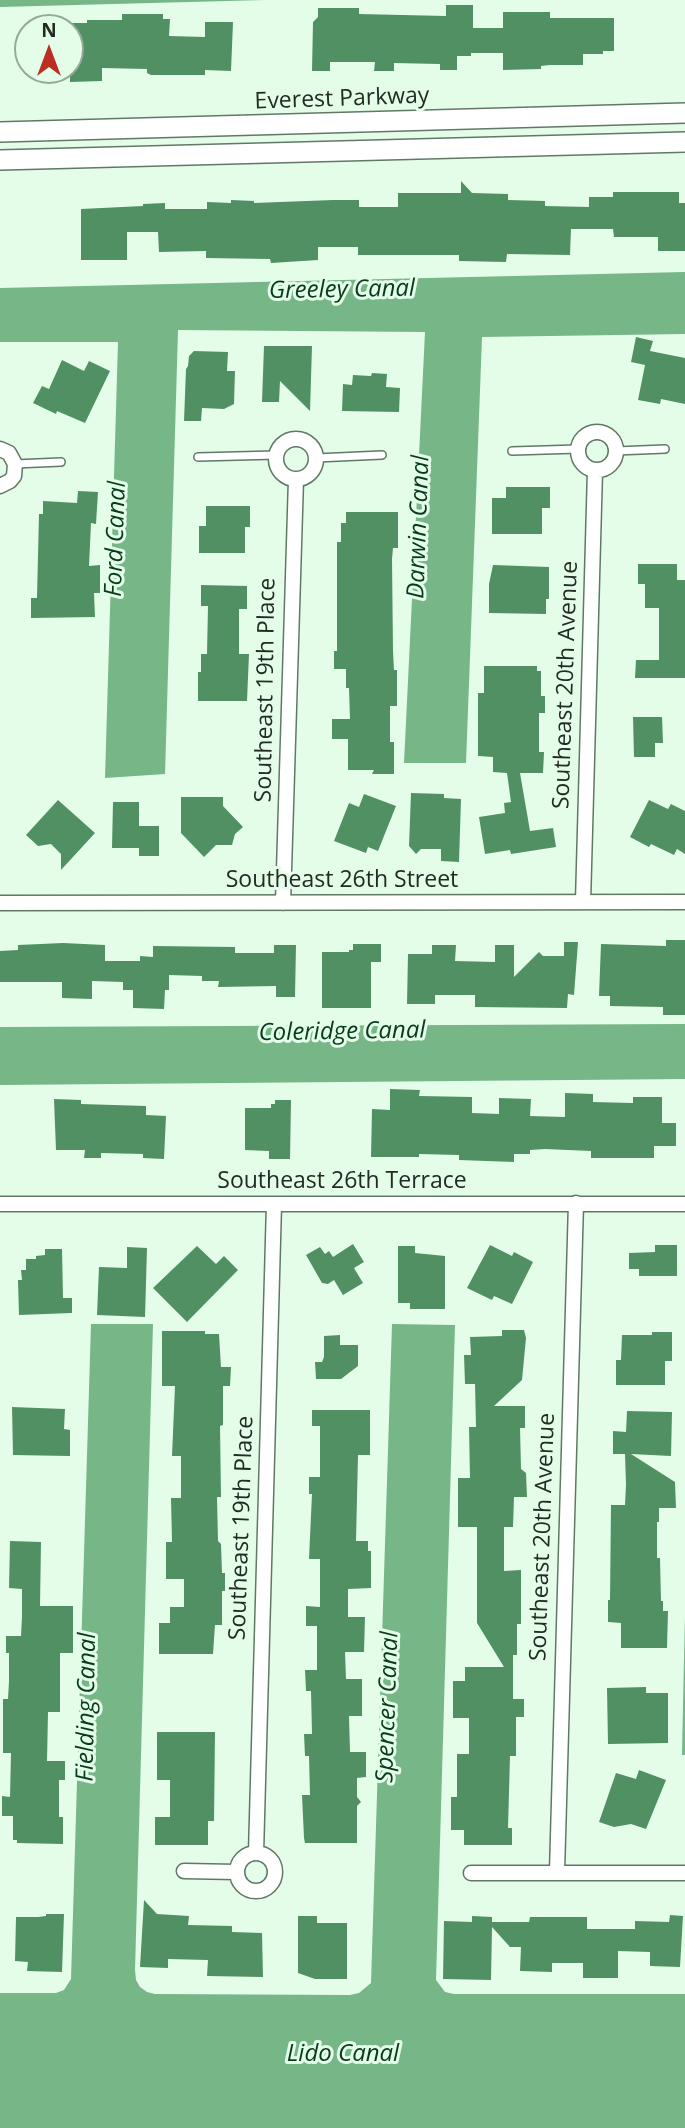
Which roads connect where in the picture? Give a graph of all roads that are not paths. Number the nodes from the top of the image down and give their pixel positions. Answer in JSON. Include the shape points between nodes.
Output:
{"nodes":[{"id":1,"x":685,"y":113,"type":"edge"},
{"id":2,"x":199,"y":128,"type":"junction"},
{"id":3,"x":0,"y":132,"type":"edge"},
{"id":4,"x":685,"y":142,"type":"edge"},
{"id":5,"x":199,"y":155,"type":"junction"},
{"id":6,"x":0,"y":160,"type":"edge"},
{"id":7,"x":0,"y":449,"type":"edge"},
{"id":8,"x":578,"y":449,"type":"junction"},
{"id":9,"x":665,"y":449,"type":"dead end"},
{"id":10,"x":616,"y":451,"type":"junction"},
{"id":11,"x":512,"y":452,"type":"dead end"},
{"id":12,"x":276,"y":455,"type":"junction"},
{"id":13,"x":382,"y":455,"type":"dead end"},
{"id":14,"x":198,"y":457,"type":"dead end"},
{"id":15,"x":316,"y":458,"type":"junction"},
{"id":16,"x":61,"y":461,"type":"dead end"},
{"id":17,"x":15,"y":464,"type":"junction"},
{"id":18,"x":595,"y":470,"type":"junction"},
{"id":19,"x":296,"y":479,"type":"junction"},
{"id":20,"x":0,"y":486,"type":"edge"},
{"id":21,"x":583,"y":902,"type":"junction"},
{"id":22,"x":685,"y":902,"type":"edge"},
{"id":23,"x":0,"y":903,"type":"edge"},
{"id":24,"x":284,"y":903,"type":"junction"},
{"id":25,"x":576,"y":1203,"type":"junction"},
{"id":26,"x":0,"y":1204,"type":"edge"},
{"id":27,"x":274,"y":1204,"type":"junction"},
{"id":28,"x":685,"y":1204,"type":"edge"},
{"id":29,"x":256,"y":1853,"type":"junction"},
{"id":30,"x":184,"y":1871,"type":"dead end"},
{"id":31,"x":237,"y":1872,"type":"junction"},
{"id":32,"x":557,"y":1872,"type":"junction"},
{"id":33,"x":471,"y":1873,"type":"dead end"},
{"id":34,"x":685,"y":1873,"type":"edge"}],
"edges":[{"from":1,"to":2,"type":"street","name":"Everest Parkway"},
{"from":2,"to":3,"type":"street","name":"Everest Parkway"},
{"from":2,"to":5,"type":"street"},
{"from":4,"to":5,"type":"street"},
{"from":5,"to":6,"type":"street"},
{"from":7,"to":17,"type":"street","via":[[9,453]]},
{"from":8,"to":10,"type":"street","via":[[583,437],[601,432],[612,439]]},
{"from":8,"to":11,"type":"lane"},
{"from":8,"to":18,"type":"street","via":[[580,460]]},
{"from":9,"to":10,"type":"lane"},
{"from":10,"to":18,"type":"street","via":[[612,463]]},
{"from":12,"to":14,"type":"lane"},
{"from":12,"to":15,"type":"street","via":[[282,444],[294,439],[306,442]]},
{"from":12,"to":19,"type":"street","via":[[280,472]]},
{"from":13,"to":15,"type":"lane"},
{"from":15,"to":19,"type":"street","via":[[308,475]]},
{"from":16,"to":17,"type":"lane"},
{"from":17,"to":20,"type":"street","via":[[13,476]]},
{"from":18,"to":21,"type":"street","name":"Southeast 20th Avenue"},
{"from":19,"to":24,"type":"street","name":"Southeast 19th Place"},
{"from":21,"to":22,"type":"street","name":"Southeast 26th Street"},
{"from":21,"to":24,"type":"street","name":"Southeast 26th Street"},
{"from":23,"to":24,"type":"street","name":"Southeast 26th Street"},
{"from":25,"to":27,"type":"street","name":"Southeast 26th Terrace"},
{"from":25,"to":28,"type":"street","name":"Southeast 26th Terrace"},
{"from":25,"to":32,"type":"street","name":"Southeast 20th Avenue"},
{"from":26,"to":27,"type":"street","name":"Southeast 26th Terrace"},
{"from":27,"to":29,"type":"street","name":"Southeast 19th Place"},
{"from":29,"to":31,"type":"street","via":[[245,1857]]},
{"from":29,"to":31,"type":"street","via":[[272,1862],[274,1875],[268,1886],[250,1890]]},
{"from":30,"to":31,"type":"street"},
{"from":32,"to":33,"type":"street"},
{"from":32,"to":34,"type":"street"}]}
